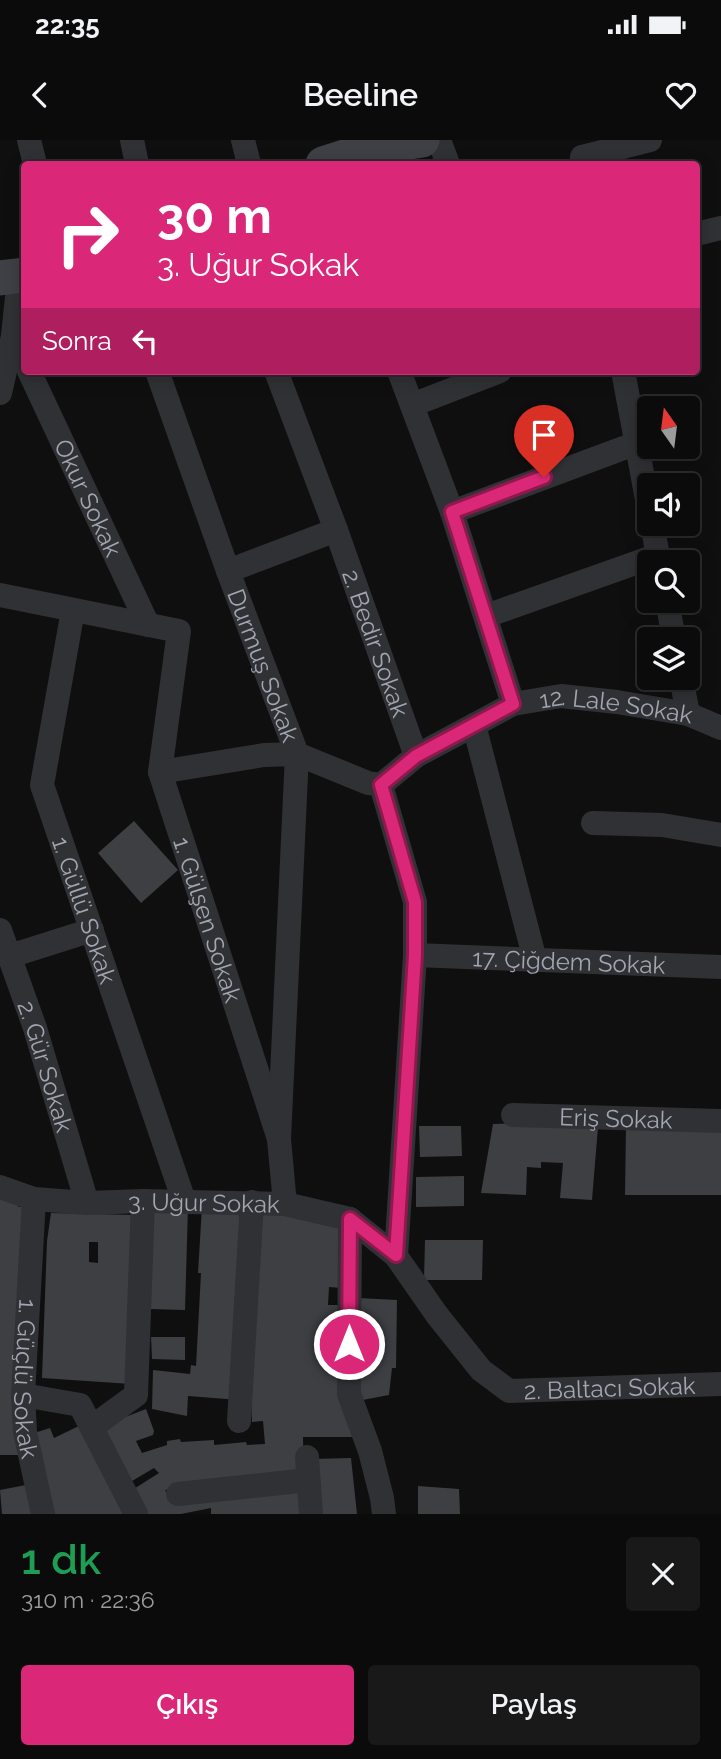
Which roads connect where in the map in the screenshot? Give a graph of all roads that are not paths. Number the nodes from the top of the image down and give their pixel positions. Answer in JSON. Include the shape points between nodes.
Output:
{"nodes":[{"id":1,"x":29,"y":140,"type":"edge"},
{"id":2,"x":131,"y":140,"type":"edge"},
{"id":3,"x":243,"y":140,"type":"edge"},
{"id":4,"x":422,"y":140,"type":"edge"},
{"id":5,"x":439,"y":140,"type":"edge"},
{"id":6,"x":650,"y":140,"type":"edge"},
{"id":7,"x":370,"y":144,"type":"edge"},
{"id":8,"x":581,"y":154,"type":"edge"},
{"id":9,"x":34,"y":161,"type":"edge"},
{"id":10,"x":136,"y":161,"type":"edge"},
{"id":11,"x":247,"y":161,"type":"edge"},
{"id":12,"x":330,"y":161,"type":"edge"},
{"id":13,"x":447,"y":161,"type":"edge"},
{"id":14,"x":721,"y":228,"type":"edge"},
{"id":15,"x":700,"y":233,"type":"edge"},
{"id":16,"x":15,"y":277,"type":"edge"},
{"id":17,"x":13,"y":335,"type":"junction"},
{"id":18,"x":21,"y":353,"type":"edge"},
{"id":19,"x":31,"y":375,"type":"edge"},
{"id":20,"x":158,"y":375,"type":"edge"},
{"id":21,"x":278,"y":375,"type":"edge"},
{"id":22,"x":401,"y":375,"type":"edge"},
{"id":23,"x":490,"y":375,"type":"edge"},
{"id":24,"x":624,"y":375,"type":"edge"},
{"id":25,"x":0,"y":393,"type":"edge"},
{"id":26,"x":412,"y":405,"type":"junction"},
{"id":27,"x":637,"y":443,"type":"joint"},
{"id":28,"x":452,"y":512,"type":"junction"},
{"id":29,"x":336,"y":530,"type":"junction"},
{"id":30,"x":637,"y":565,"type":"edge"},
{"id":31,"x":228,"y":570,"type":"junction"},
{"id":32,"x":0,"y":595,"type":"edge"},
{"id":33,"x":73,"y":610,"type":"junction"},
{"id":34,"x":486,"y":616,"type":"junction"},
{"id":35,"x":148,"y":625,"type":"junction"},
{"id":36,"x":683,"y":690,"type":"edge"},
{"id":37,"x":513,"y":704,"type":"junction"},
{"id":38,"x":688,"y":714,"type":"junction"},
{"id":39,"x":474,"y":725,"type":"junction"},
{"id":40,"x":721,"y":728,"type":"edge"},
{"id":41,"x":296,"y":754,"type":"junction"},
{"id":42,"x":416,"y":756,"type":"junction"},
{"id":43,"x":160,"y":772,"type":"junction"},
{"id":44,"x":381,"y":785,"type":"junction"},
{"id":45,"x":593,"y":823,"type":"dead end"},
{"id":46,"x":721,"y":835,"type":"edge"},
{"id":47,"x":0,"y":930,"type":"edge"},
{"id":48,"x":92,"y":930,"type":"junction"},
{"id":49,"x":415,"y":955,"type":"junction"},
{"id":50,"x":10,"y":956,"type":"junction"},
{"id":51,"x":535,"y":960,"type":"junction"},
{"id":52,"x":721,"y":967,"type":"edge"},
{"id":53,"x":513,"y":1115,"type":"dead end"},
{"id":54,"x":721,"y":1121,"type":"edge"},
{"id":55,"x":279,"y":1139,"type":"junction"},
{"id":56,"x":0,"y":1187,"type":"edge"},
{"id":57,"x":34,"y":1199,"type":"junction"},
{"id":58,"x":143,"y":1200,"type":"junction"},
{"id":59,"x":184,"y":1201,"type":"junction"},
{"id":60,"x":252,"y":1202,"type":"junction"},
{"id":61,"x":87,"y":1203,"type":"junction"},
{"id":62,"x":285,"y":1204,"type":"junction"},
{"id":63,"x":350,"y":1219,"type":"junction"},
{"id":64,"x":396,"y":1255,"type":"junction"},
{"id":65,"x":721,"y":1384,"type":"edge"},
{"id":66,"x":23,"y":1395,"type":"junction"},
{"id":67,"x":239,"y":1421,"type":"dead end"},
{"id":68,"x":92,"y":1427,"type":"junction"},
{"id":69,"x":178,"y":1494,"type":"dead end"},
{"id":70,"x":43,"y":1514,"type":"edge"},
{"id":71,"x":136,"y":1514,"type":"edge"},
{"id":72,"x":311,"y":1514,"type":"edge"},
{"id":73,"x":384,"y":1514,"type":"edge"}],
"edges":[{"from":1,"to":9,"type":"street"},
{"from":2,"to":10,"type":"street"},
{"from":3,"to":11,"type":"street"},
{"from":4,"to":7,"type":"main road"},
{"from":5,"to":13,"type":"street"},
{"from":6,"to":8,"type":"street"},
{"from":7,"to":12,"type":"main road"},
{"from":14,"to":15,"type":"street"},
{"from":16,"to":17,"type":"street"},
{"from":17,"to":18,"type":"street"},
{"from":17,"to":25,"type":"street"},
{"from":19,"to":35,"type":"street","name":"Okur Sokak"},
{"from":20,"to":31,"type":"street","name":"Durmuş Sokak"},
{"from":21,"to":29,"type":"street","name":"2. Bedir Sokak"},
{"from":22,"to":26,"type":"street"},
{"from":23,"to":26,"type":"street"},
{"from":24,"to":27,"type":"street"},
{"from":26,"to":28,"type":"street"},
{"from":27,"to":28,"type":"street"},
{"from":28,"to":34,"type":"street"},
{"from":29,"to":31,"type":"street"},
{"from":29,"to":42,"type":"street","name":"2. Bedir Sokak"},
{"from":30,"to":34,"type":"street"},
{"from":31,"to":41,"type":"street","name":"Durmuş Sokak"},
{"from":32,"to":33,"type":"street"},
{"from":33,"to":35,"type":"street"},
{"from":33,"to":48,"type":"street","name":"1. Güllü Sokak","via":[[43,785]]},
{"from":34,"to":37,"type":"street"},
{"from":35,"to":43,"type":"street","name":"1. Gülşen Sokak","via":[[178,631]]},
{"from":36,"to":38,"type":"street"},
{"from":37,"to":38,"type":"street","name":"12. Lale Sokak","via":[[561,696]]},
{"from":37,"to":39,"type":"street","name":"12. Lale Sokak"},
{"from":38,"to":40,"type":"street","name":"12. Lale Sokak"},
{"from":39,"to":42,"type":"street","name":"12. Lale Sokak"},
{"from":39,"to":51,"type":"street"},
{"from":41,"to":43,"type":"street"},
{"from":41,"to":44,"type":"street"},
{"from":41,"to":55,"type":"street","name":"Durmuş Sokak"},
{"from":42,"to":44,"type":"street","name":"12. Lale Sokak"},
{"from":43,"to":55,"type":"street","name":"1. Gülşen Sokak"},
{"from":44,"to":49,"type":"street","via":[[415,902]]},
{"from":45,"to":46,"type":"street","via":[[662,825]]},
{"from":47,"to":50,"type":"street","name":"2. Gür Sokak"},
{"from":48,"to":50,"type":"street"},
{"from":48,"to":59,"type":"street","name":"1. Güllü Sokak"},
{"from":49,"to":51,"type":"street","name":"17. Çiğdem Sokak"},
{"from":49,"to":64,"type":"street"},
{"from":50,"to":61,"type":"street","name":"2. Gür Sokak"},
{"from":51,"to":52,"type":"street","name":"17. Çiğdem Sokak"},
{"from":53,"to":54,"type":"street","name":"Eriş Sokak"},
{"from":55,"to":62,"type":"street","name":"1. Gülşen Sokak"},
{"from":56,"to":57,"type":"street","name":"3. Uğur Sokak"},
{"from":57,"to":61,"type":"street","name":"3. Uğur Sokak"},
{"from":57,"to":66,"type":"street","name":"1. Güçlü Sokak"},
{"from":58,"to":59,"type":"street","name":"3. Uğur Sokak"},
{"from":58,"to":61,"type":"street","name":"3. Uğur Sokak"},
{"from":58,"to":68,"type":"street","via":[[136,1395]]},
{"from":59,"to":60,"type":"street","name":"3. Uğur Sokak"},
{"from":60,"to":62,"type":"street","name":"3. Uğur Sokak"},
{"from":60,"to":67,"type":"street"},
{"from":62,"to":63,"type":"street","name":"3. Uğur Sokak"},
{"from":63,"to":64,"type":"street","name":"3. Uğur Sokak"},
{"from":63,"to":73,"type":"street","via":[[349,1394],[370,1451]]},
{"from":64,"to":65,"type":"street","name":"2. Baltacı Sokak","via":[[481,1370],[509,1391]]},
{"from":66,"to":68,"type":"street","via":[[80,1405]]},
{"from":66,"to":70,"type":"street","name":"1. Güçlü Sokak","via":[[24,1432]]},
{"from":68,"to":71,"type":"street"},
{"from":69,"to":72,"type":"street","via":[[308,1468]]}]}
